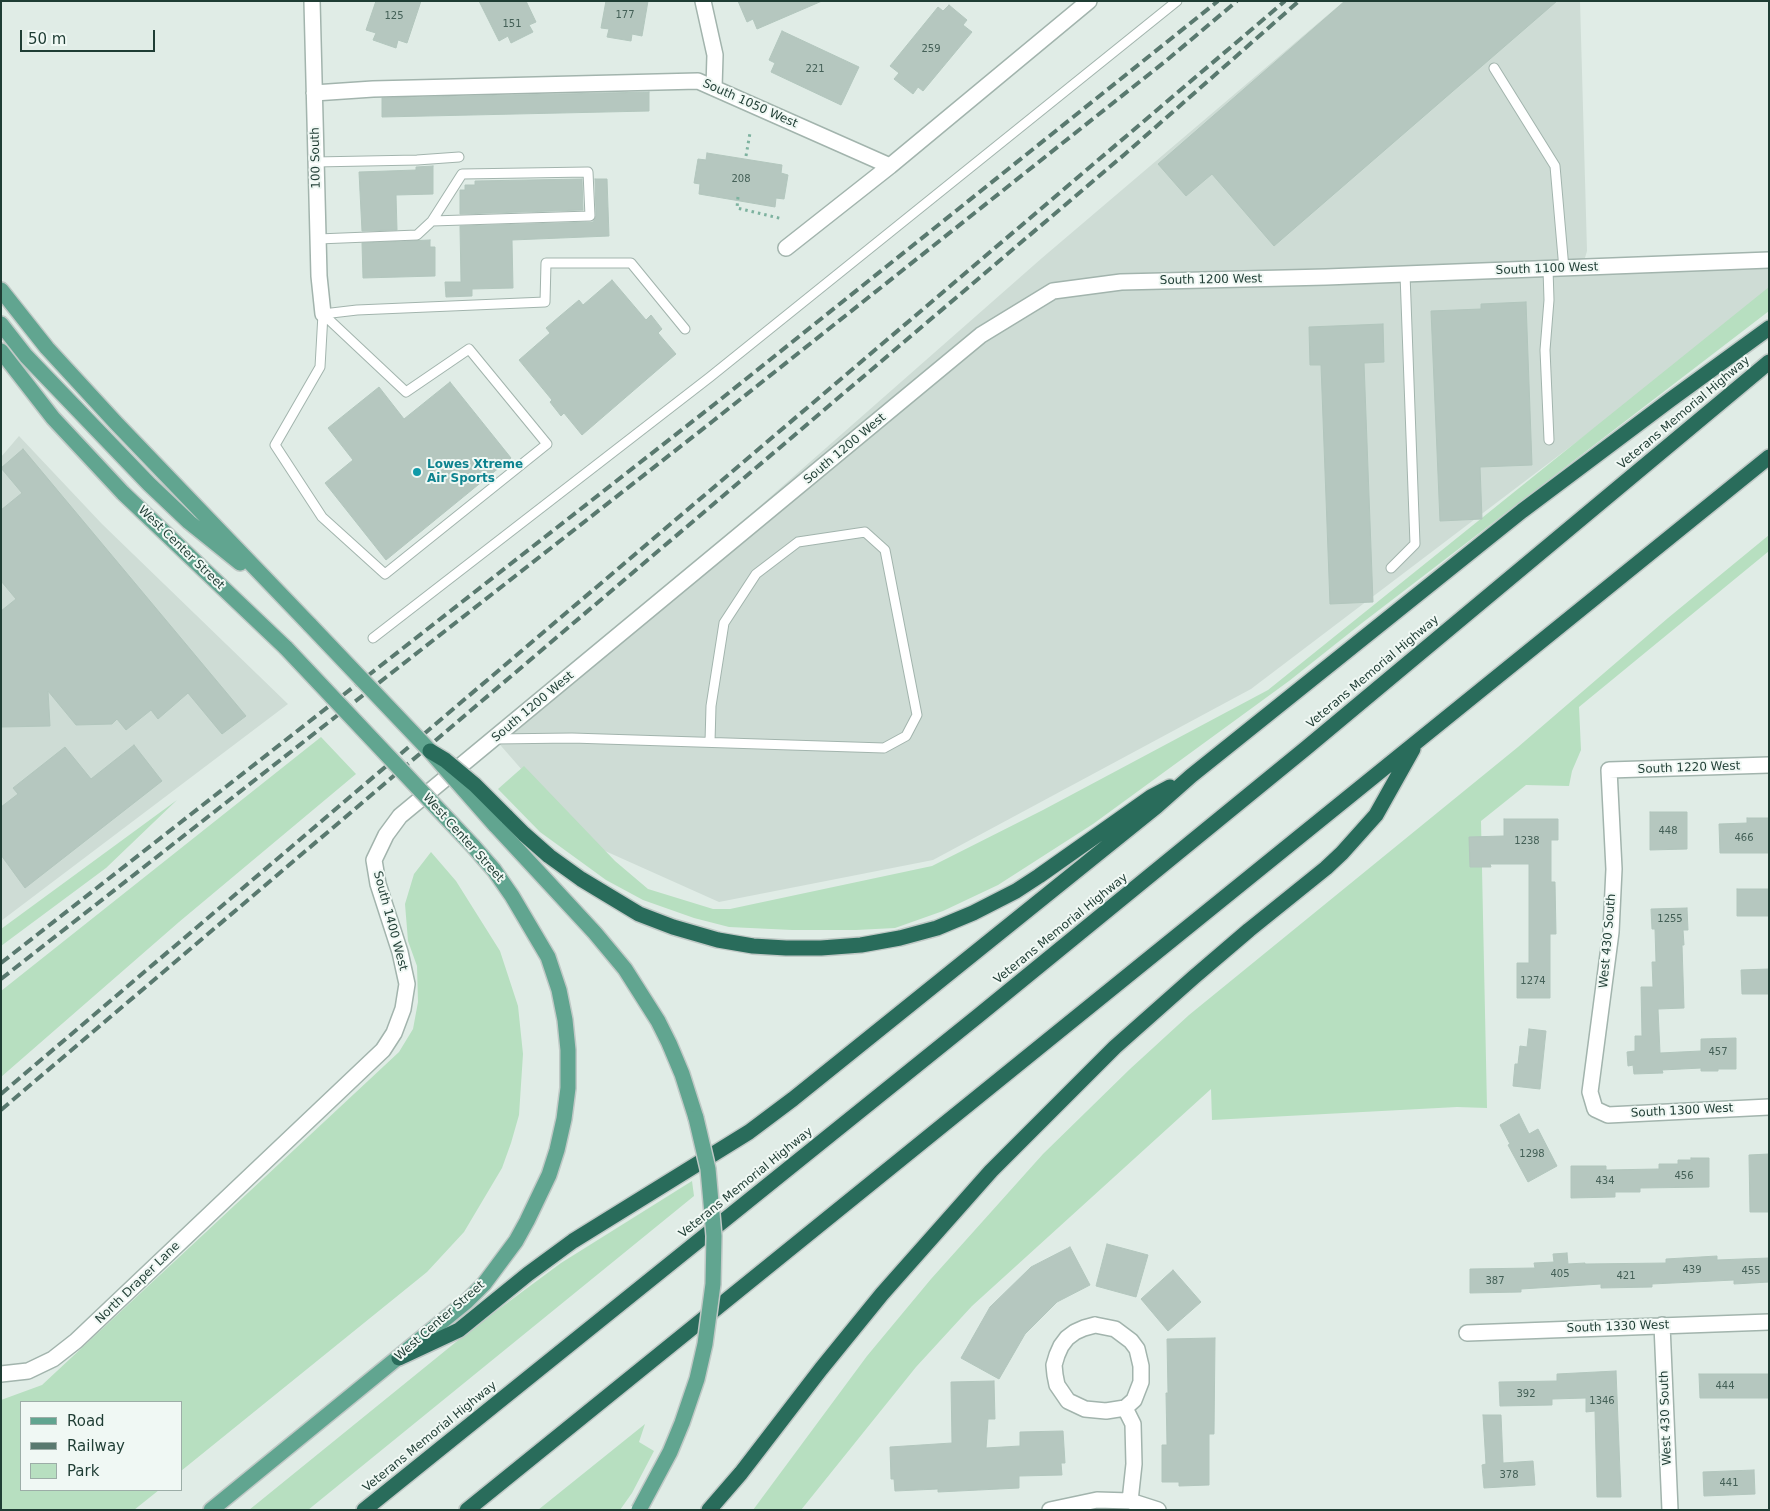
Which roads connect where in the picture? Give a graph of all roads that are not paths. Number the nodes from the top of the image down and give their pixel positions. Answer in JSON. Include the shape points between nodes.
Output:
{"nodes":[{"id":1,"x":312,"y":1,"type":"edge"},
{"id":2,"x":703,"y":1,"type":"edge"},
{"id":3,"x":1089,"y":1,"type":"edge"},
{"id":4,"x":1177,"y":1,"type":"edge"},
{"id":5,"x":1494,"y":68,"type":"dead end"},
{"id":6,"x":714,"y":88,"type":"junction"},
{"id":7,"x":314,"y":93,"type":"junction"},
{"id":8,"x":459,"y":157,"type":"dead end"},
{"id":9,"x":315,"y":162,"type":"junction"},
{"id":10,"x":890,"y":166,"type":"junction"},
{"id":11,"x":432,"y":221,"type":"junction"},
{"id":12,"x":318,"y":239,"type":"junction"},
{"id":13,"x":786,"y":248,"type":"dead end"},
{"id":14,"x":1769,"y":260,"type":"edge"},
{"id":15,"x":1564,"y":269,"type":"junction"},
{"id":16,"x":1548,"y":270,"type":"junction"},
{"id":17,"x":1405,"y":274,"type":"junction"},
{"id":18,"x":1326,"y":278,"type":"joint"},
{"id":19,"x":1,"y":290,"type":"edge"},
{"id":20,"x":323,"y":314,"type":"junction"},
{"id":21,"x":1,"y":324,"type":"edge"},
{"id":22,"x":685,"y":328,"type":"dead end"},
{"id":23,"x":1769,"y":328,"type":"edge"},
{"id":24,"x":1,"y":352,"type":"edge"},
{"id":25,"x":1769,"y":362,"type":"edge"},
{"id":26,"x":1549,"y":440,"type":"dead end"},
{"id":27,"x":1769,"y":457,"type":"edge"},
{"id":28,"x":1391,"y":568,"type":"dead end"},
{"id":29,"x":289,"y":603,"type":"junction"},
{"id":30,"x":373,"y":638,"type":"dead end"},
{"id":31,"x":495,"y":739,"type":"junction"},
{"id":32,"x":710,"y":742,"type":"junction"},
{"id":33,"x":1418,"y":742,"type":"junction"},
{"id":34,"x":430,"y":751,"type":"joint"},
{"id":35,"x":1769,"y":765,"type":"edge"},
{"id":36,"x":1609,"y":770,"type":"joint"},
{"id":37,"x":1191,"y":776,"type":"junction"},
{"id":38,"x":432,"y":790,"type":"joint"},
{"id":39,"x":500,"y":820,"type":"junction"},
{"id":40,"x":1769,"y":1107,"type":"edge"},
{"id":41,"x":1595,"y":1110,"type":"joint"},
{"id":42,"x":260,"y":1167,"type":"joint"},
{"id":43,"x":1769,"y":1322,"type":"edge"},
{"id":44,"x":1662,"y":1325,"type":"junction"},
{"id":45,"x":1467,"y":1333,"type":"dead end"},
{"id":46,"x":399,"y":1358,"type":"junction"},
{"id":47,"x":1,"y":1374,"type":"edge"},
{"id":48,"x":1125,"y":1408,"type":"junction"},
{"id":49,"x":1130,"y":1501,"type":"junction"},
{"id":50,"x":211,"y":1510,"type":"edge"},
{"id":51,"x":364,"y":1510,"type":"edge"},
{"id":52,"x":467,"y":1510,"type":"edge"},
{"id":53,"x":639,"y":1510,"type":"edge"},
{"id":54,"x":709,"y":1510,"type":"edge"},
{"id":55,"x":1050,"y":1510,"type":"edge"},
{"id":56,"x":1158,"y":1510,"type":"edge"},
{"id":57,"x":1670,"y":1510,"type":"edge"}],
"edges":[{"from":1,"to":7,"type":"street","name":"100 South"},
{"from":2,"to":6,"type":"street","via":[[714,55]]},
{"from":3,"to":10,"type":"street"},
{"from":4,"to":30,"type":"lane","via":[[710,376]]},
{"from":5,"to":15,"type":"lane","via":[[1555,166]]},
{"from":6,"to":7,"type":"street","name":"South 1050 West","via":[[698,81]]},
{"from":6,"to":10,"type":"street","name":"South 1050 West"},
{"from":7,"to":9,"type":"street","name":"100 South"},
{"from":8,"to":9,"type":"lane"},
{"from":9,"to":12,"type":"street","name":"100 South"},
{"from":10,"to":13,"type":"street"},
{"from":11,"to":11,"type":"lane","via":[[590,216],[588,172],[462,174]]},
{"from":11,"to":12,"type":"lane","via":[[417,235]]},
{"from":12,"to":20,"type":"street","name":"100 South"},
{"from":14,"to":15,"type":"street","name":"South 1100 West"},
{"from":15,"to":16,"type":"street","name":"South 1100 West"},
{"from":16,"to":17,"type":"street","name":"South 1100 West"},
{"from":16,"to":26,"type":"lane","via":[[1545,350]]},
{"from":17,"to":18,"type":"street","name":"South 1100 West"},
{"from":17,"to":28,"type":"lane","via":[[1415,544]]},
{"from":18,"to":31,"type":"street","name":"South 1200 West","via":[[1121,282],[1054,291],[981,335]]},
{"from":19,"to":29,"type":"main road","via":[[47,348],[116,423]]},
{"from":20,"to":20,"type":"lane","via":[[320,367],[275,445],[322,517],[385,574],[547,444],[469,349],[406,392]]},
{"from":20,"to":22,"type":"lane","via":[[545,302],[546,263],[631,263]]},
{"from":21,"to":29,"type":"main road","via":[[26,356],[149,484],[189,522]]},
{"from":23,"to":37,"type":"highway","via":[[1522,511]]},
{"from":24,"to":46,"type":"main road","name":"West Center Street","bridge":true,"via":[[53,418],[123,493],[286,648],[473,846],[512,896],[548,956],[565,1020],[568,1050],[568,1088],[557,1150],[528,1221],[502,1261],[466,1302]]},
{"from":25,"to":51,"type":"highway","name":"Veterans Memorial Highway","via":[[978,1016]]},
{"from":27,"to":33,"type":"highway"},
{"from":29,"to":34,"type":"main road","bridge":true},
{"from":31,"to":32,"type":"lane"},
{"from":31,"to":38,"type":"street","name":"South 1200 West"},
{"from":32,"to":32,"type":"lane","via":[[884,748],[906,736],[916,715],[885,550],[865,532],[798,542],[756,574],[724,623],[711,706]]},
{"from":33,"to":52,"type":"highway"},
{"from":33,"to":54,"type":"highway","via":[[1376,815],[1349,846],[1115,1047],[991,1171],[882,1294]]},
{"from":34,"to":39,"type":"highway","bridge":true,"via":[[475,785]]},
{"from":35,"to":36,"type":"street","name":"South 1220 West"},
{"from":36,"to":41,"type":"street","name":"West 430 South","via":[[1614,869],[1611,932],[1590,1092]]},
{"from":37,"to":39,"type":"highway","via":[[1151,797],[1040,876],[973,914],[900,938],[821,948],[753,946],[718,940],[640,914],[581,880]]},
{"from":37,"to":46,"type":"highway","via":[[837,1065],[749,1132],[573,1242],[458,1330]]},
{"from":38,"to":42,"type":"street","name":"South 1400 West","via":[[400,816],[374,860],[407,984],[403,1009],[394,1033],[383,1050]]},
{"from":39,"to":53,"type":"main road","bridge":true,"via":[[625,970],[658,1021],[685,1082],[708,1169],[714,1236],[713,1284],[705,1344],[682,1423]]},
{"from":40,"to":41,"type":"street","name":"South 1300 West","via":[[1608,1115]]},
{"from":42,"to":47,"type":"street","name":"North Draper Lane","via":[[76,1341],[28,1371]]},
{"from":43,"to":44,"type":"street","name":"South 1330 West"},
{"from":44,"to":45,"type":"street","name":"South 1330 West"},
{"from":44,"to":57,"type":"street","name":"West 430 South"},
{"from":46,"to":50,"type":"main road","name":"West Center Street"},
{"from":48,"to":48,"type":"street","via":[[1134,1400],[1141,1382],[1137,1349],[1115,1328],[1095,1325],[1075,1332],[1056,1355],[1054,1375],[1062,1394],[1068,1401],[1085,1409]]},
{"from":48,"to":49,"type":"street","via":[[1132,1424],[1134,1464]]},
{"from":49,"to":55,"type":"street","via":[[1097,1500]]},
{"from":49,"to":56,"type":"street"}]}
